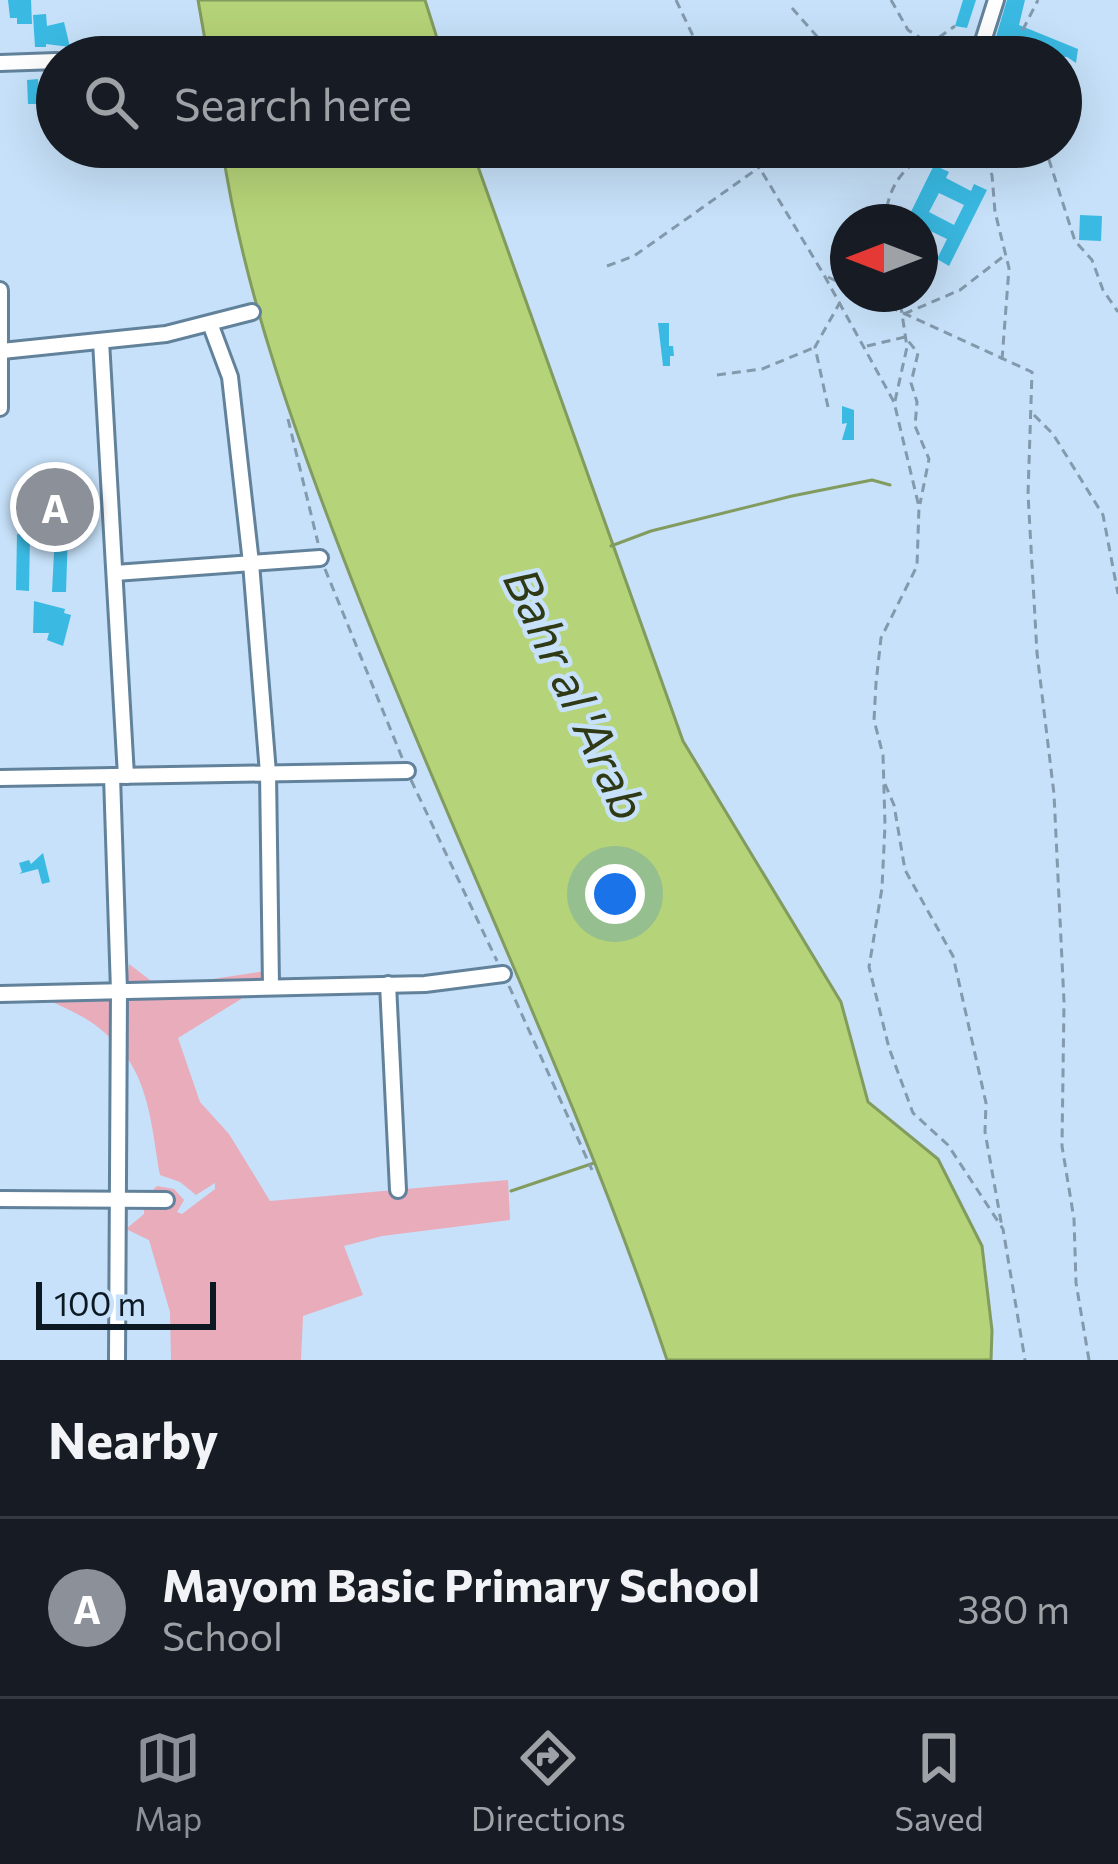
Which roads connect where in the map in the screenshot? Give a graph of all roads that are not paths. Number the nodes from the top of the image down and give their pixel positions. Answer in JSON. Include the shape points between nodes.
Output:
{"nodes":[{"id":1,"x":996,"y":0,"type":"edge"},
{"id":2,"x":985,"y":36,"type":"edge"},
{"id":3,"x":36,"y":62,"type":"edge"},
{"id":4,"x":0,"y":63,"type":"edge"},
{"id":5,"x":0,"y":290,"type":"edge"},
{"id":6,"x":252,"y":312,"type":"dead end"},
{"id":7,"x":211,"y":326,"type":"junction"},
{"id":8,"x":101,"y":341,"type":"junction"},
{"id":9,"x":2,"y":351,"type":"edge"},
{"id":10,"x":0,"y":408,"type":"edge"},
{"id":11,"x":320,"y":558,"type":"road end"},
{"id":12,"x":251,"y":562,"type":"junction"},
{"id":13,"x":115,"y":572,"type":"junction"},
{"id":14,"x":407,"y":771,"type":"road end"},
{"id":15,"x":268,"y":773,"type":"junction"},
{"id":16,"x":119,"y":776,"type":"junction"},
{"id":17,"x":0,"y":778,"type":"edge"},
{"id":18,"x":503,"y":974,"type":"road end"},
{"id":19,"x":388,"y":984,"type":"junction"},
{"id":20,"x":271,"y":986,"type":"junction"},
{"id":21,"x":118,"y":991,"type":"junction"},
{"id":22,"x":0,"y":994,"type":"edge"},
{"id":23,"x":398,"y":1190,"type":"dead end"},
{"id":24,"x":0,"y":1199,"type":"edge"},
{"id":25,"x":119,"y":1200,"type":"junction"},
{"id":26,"x":166,"y":1200,"type":"dead end"},
{"id":27,"x":117,"y":1360,"type":"edge"}],
"edges":[{"from":1,"to":2,"type":"street"},
{"from":3,"to":4,"type":"street"},
{"from":5,"to":9,"type":"street"},
{"from":6,"to":7,"type":"street"},
{"from":7,"to":8,"type":"street"},
{"from":7,"to":12,"type":"street","via":[[230,377]]},
{"from":8,"to":9,"type":"street"},
{"from":8,"to":13,"type":"street"},
{"from":9,"to":10,"type":"street"},
{"from":11,"to":12,"type":"street"},
{"from":12,"to":13,"type":"street"},
{"from":12,"to":15,"type":"street"},
{"from":13,"to":16,"type":"street"},
{"from":14,"to":15,"type":"street"},
{"from":15,"to":16,"type":"street"},
{"from":15,"to":20,"type":"street"},
{"from":16,"to":17,"type":"street"},
{"from":16,"to":21,"type":"street"},
{"from":18,"to":19,"type":"street"},
{"from":19,"to":20,"type":"street"},
{"from":19,"to":23,"type":"street"},
{"from":20,"to":21,"type":"street"},
{"from":21,"to":22,"type":"street"},
{"from":21,"to":25,"type":"street"},
{"from":24,"to":25,"type":"street"},
{"from":25,"to":26,"type":"street"},
{"from":25,"to":27,"type":"street"}]}
